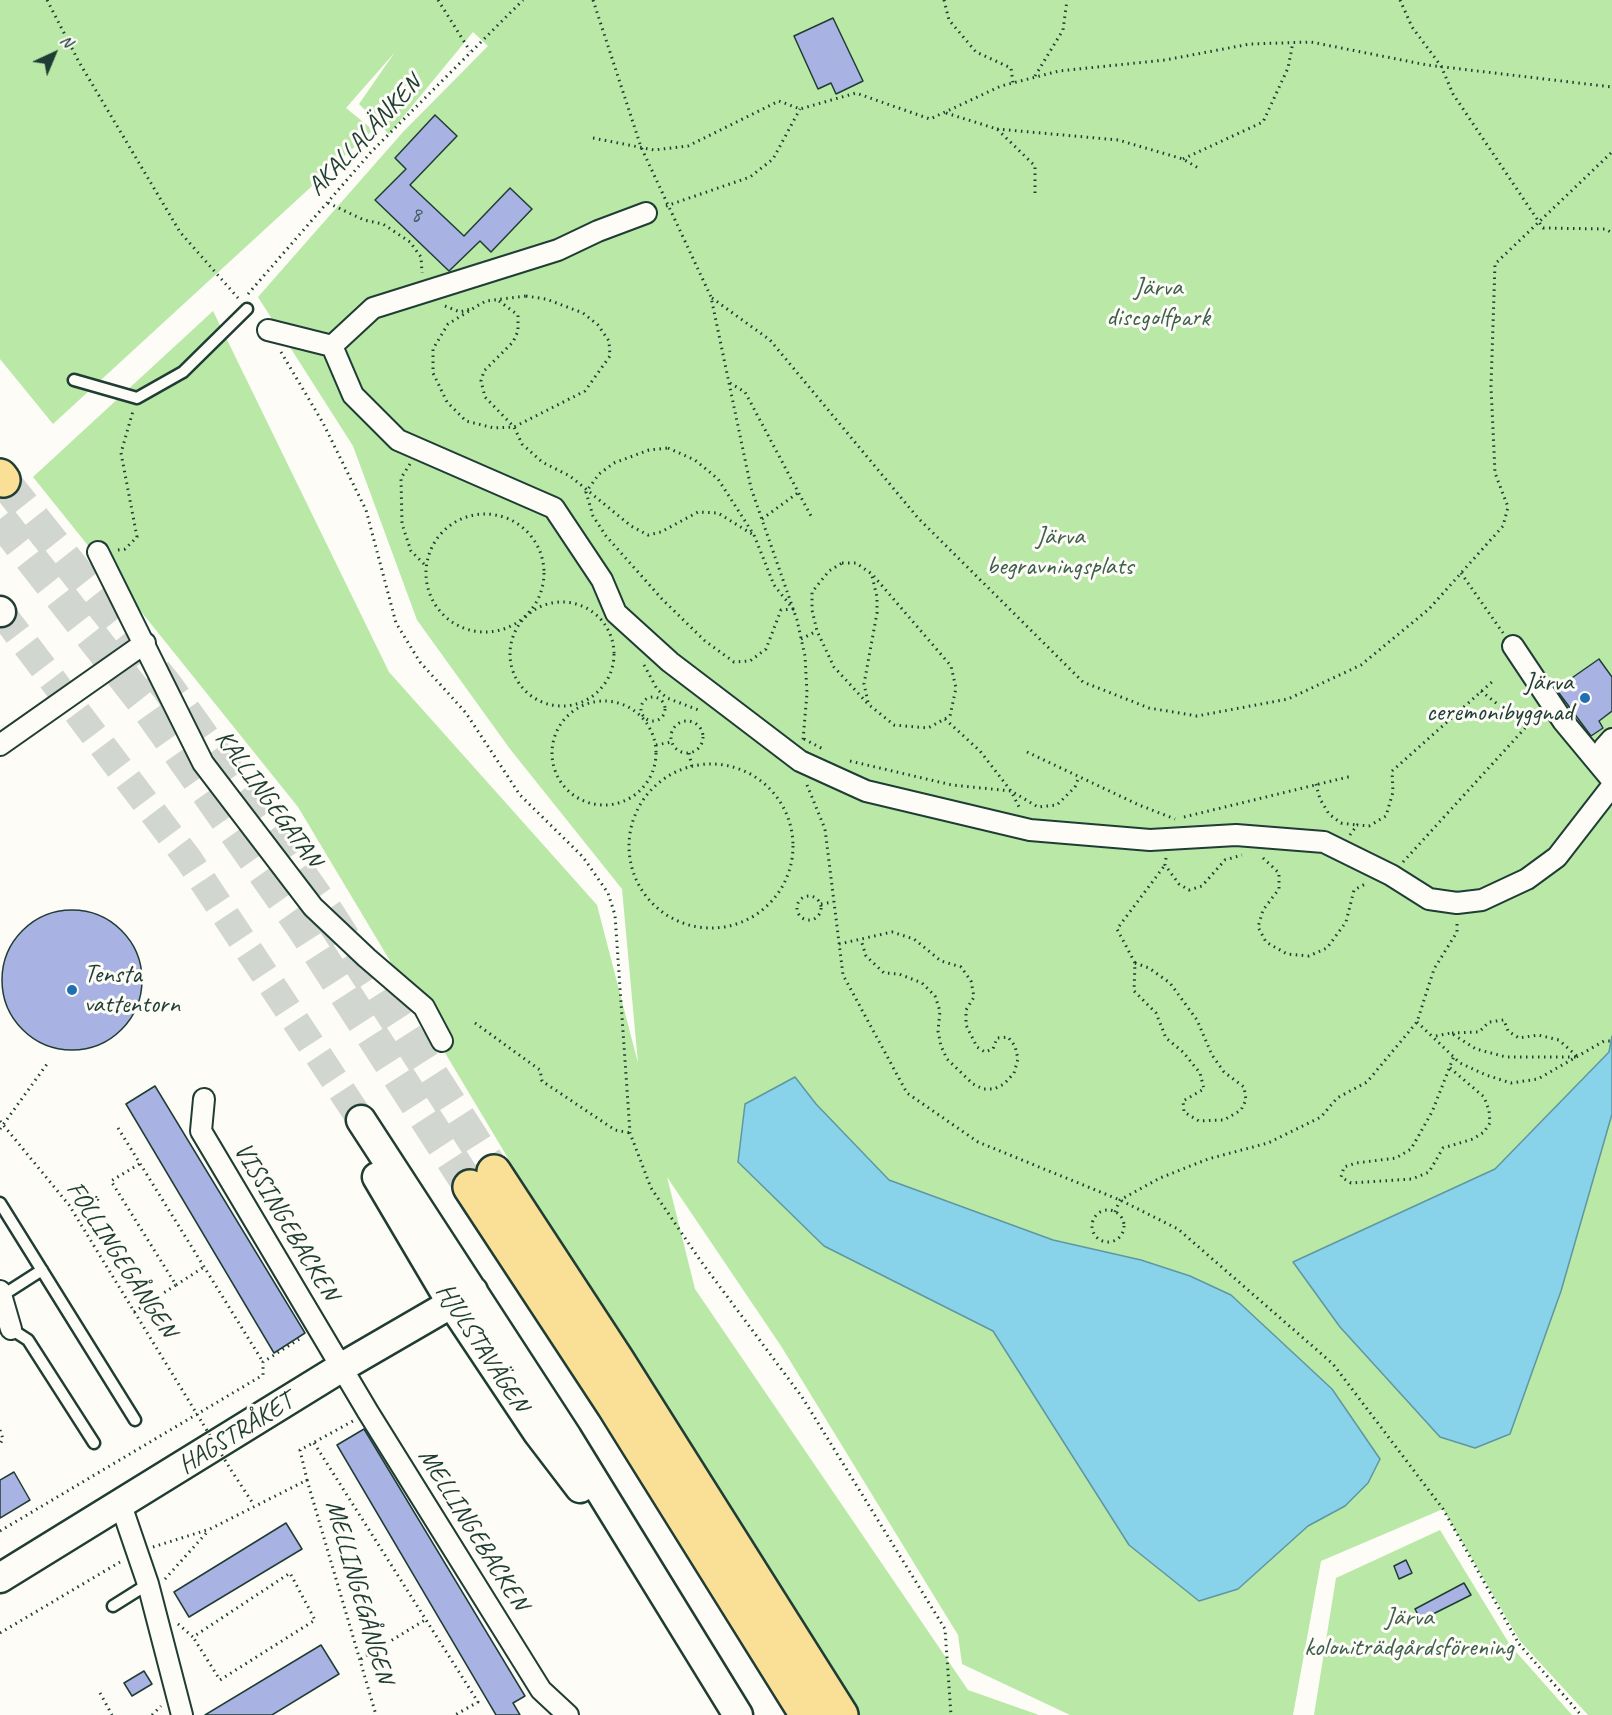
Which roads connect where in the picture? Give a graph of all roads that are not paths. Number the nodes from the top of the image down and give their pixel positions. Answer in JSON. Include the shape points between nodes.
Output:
{"nodes":[{"id":1,"x":646,"y":213,"type":"road end"},
{"id":2,"x":244,"y":306,"type":"road end"},
{"id":3,"x":268,"y":330,"type":"road end"},
{"id":4,"x":332,"y":346,"type":"junction"},
{"id":5,"x":74,"y":380,"type":"dead end"},
{"id":6,"x":98,"y":552,"type":"dead end"},
{"id":7,"x":145,"y":643,"type":"junction"},
{"id":8,"x":1513,"y":646,"type":"road end"},
{"id":9,"x":1612,"y":739,"type":"edge"},
{"id":10,"x":0,"y":745,"type":"edge"},
{"id":11,"x":1611,"y":781,"type":"edge"},
{"id":12,"x":442,"y":1041,"type":"dead end"},
{"id":13,"x":204,"y":1099,"type":"dead end"},
{"id":14,"x":355,"y":1124,"type":"tunnel mouth"},
{"id":15,"x":482,"y":1180,"type":"tunnel mouth"},
{"id":16,"x":0,"y":1203,"type":"edge"},
{"id":17,"x":42,"y":1270,"type":"junction"},
{"id":18,"x":1,"y":1293,"type":"edge"},
{"id":19,"x":462,"y":1298,"type":"junction"},
{"id":20,"x":11,"y":1329,"type":"joint"},
{"id":21,"x":342,"y":1367,"type":"junction"},
{"id":22,"x":135,"y":1420,"type":"dead end"},
{"id":23,"x":94,"y":1443,"type":"dead end"},
{"id":24,"x":121,"y":1505,"type":"junction"},
{"id":25,"x":0,"y":1578,"type":"edge"},
{"id":26,"x":150,"y":1594,"type":"junction"},
{"id":27,"x":113,"y":1606,"type":"dead end"},
{"id":28,"x":818,"y":1706,"type":"edge"},
{"id":29,"x":182,"y":1715,"type":"edge"},
{"id":30,"x":568,"y":1715,"type":"edge"},
{"id":31,"x":738,"y":1715,"type":"edge"}],
"edges":[{"from":1,"to":4,"type":"street","via":[[558,250],[373,308]]},
{"from":2,"to":5,"type":"lane","via":[[183,372],[137,398]]},
{"from":3,"to":4,"type":"street"},
{"from":4,"to":11,"type":"street","via":[[353,395],[398,440],[554,508],[602,579],[616,613],[670,662],[800,761],[866,790],[1020,827],[1150,840],[1236,835],[1324,842],[1429,899],[1457,903],[1482,900],[1527,879],[1557,857]]},
{"from":6,"to":7,"type":"street","name":"KALLINGEGATAN"},
{"from":7,"to":10,"type":"street"},
{"from":7,"to":12,"type":"street","name":"KALLINGEGATAN","via":[[203,763],[313,907],[424,1007]]},
{"from":8,"to":11,"type":"street"},
{"from":9,"to":11,"type":"street","via":[[1604,748]]},
{"from":13,"to":21,"type":"street","name":"VISSINGEBACKEN","via":[[201,1131]]},
{"from":14,"to":19,"type":"main road","name":"HJULSTAVÄGEN"},
{"from":15,"to":28,"type":"highway","via":[[624,1370]]},
{"from":16,"to":17,"type":"lane"},
{"from":17,"to":18,"type":"lane"},
{"from":17,"to":22,"type":"lane"},
{"from":18,"to":20,"type":"street"},
{"from":19,"to":21,"type":"main road","name":"HAGSTRÅKET"},
{"from":19,"to":31,"type":"main road","name":"HJULSTAVÄGEN","via":[[570,1477],[636,1553]]},
{"from":20,"to":23,"type":"lane","via":[[28,1340]]},
{"from":21,"to":24,"type":"main road","name":"HAGSTRÅKET"},
{"from":21,"to":30,"type":"street","name":"MELLINGEBACKEN","via":[[541,1690]]},
{"from":24,"to":25,"type":"main road","name":"HAGSTRÅKET"},
{"from":24,"to":26,"type":"street"},
{"from":26,"to":27,"type":"lane"},
{"from":26,"to":29,"type":"street"}]}
